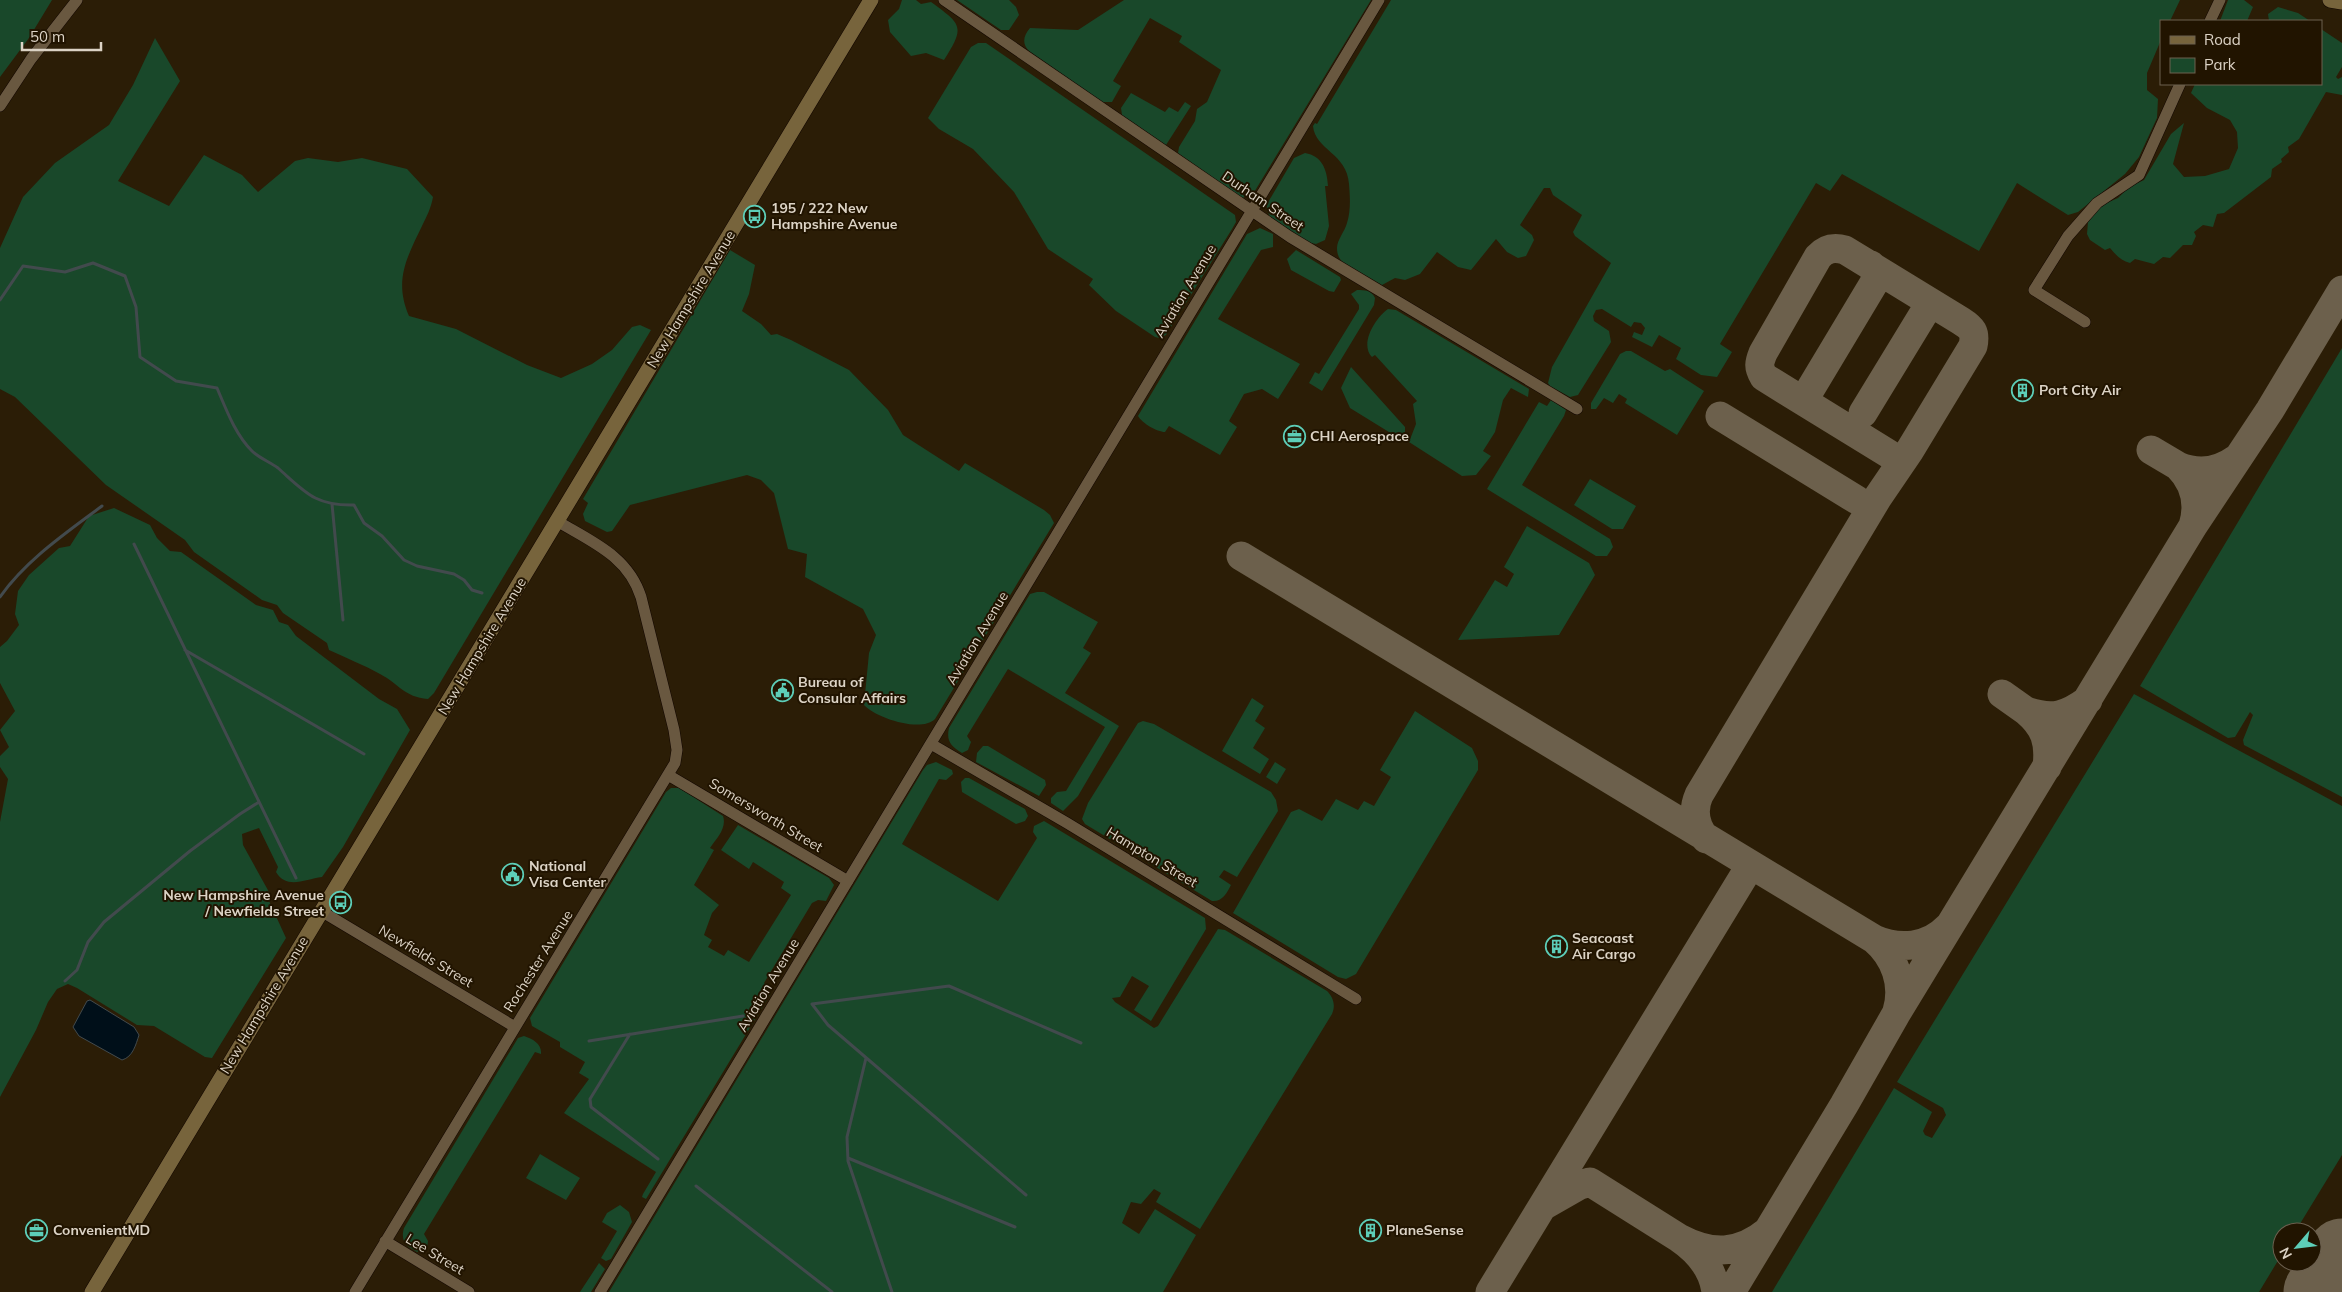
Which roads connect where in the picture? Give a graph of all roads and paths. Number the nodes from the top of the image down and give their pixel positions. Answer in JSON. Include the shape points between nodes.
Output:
{"nodes":[{"id":1,"x":77,"y":0,"type":"edge"},
{"id":2,"x":871,"y":0,"type":"edge"},
{"id":3,"x":944,"y":0,"type":"edge"},
{"id":4,"x":1379,"y":0,"type":"edge"},
{"id":5,"x":2220,"y":0,"type":"edge"},
{"id":6,"x":2330,"y":0,"type":"edge"},
{"id":7,"x":2342,"y":2,"type":"edge"},
{"id":8,"x":2210,"y":20,"type":"edge"},
{"id":9,"x":2180,"y":85,"type":"edge"},
{"id":10,"x":0,"y":106,"type":"edge"},
{"id":11,"x":1252,"y":212,"type":"junction"},
{"id":12,"x":2085,"y":322,"type":"dead end"},
{"id":13,"x":1577,"y":409,"type":"dead end"},
{"id":14,"x":558,"y":521,"type":"junction"},
{"id":15,"x":931,"y":744,"type":"junction"},
{"id":16,"x":668,"y":775,"type":"junction"},
{"id":17,"x":848,"y":881,"type":"junction"},
{"id":18,"x":321,"y":911,"type":"junction"},
{"id":19,"x":1356,"y":999,"type":"dead end"},
{"id":20,"x":515,"y":1026,"type":"junction"},
{"id":21,"x":385,"y":1241,"type":"junction"},
{"id":22,"x":92,"y":1292,"type":"edge"},
{"id":23,"x":355,"y":1292,"type":"edge"},
{"id":24,"x":469,"y":1292,"type":"edge"},
{"id":25,"x":600,"y":1292,"type":"edge"}],
"edges":[{"from":1,"to":10,"type":"street","via":[[31,59]]},
{"from":2,"to":14,"type":"street","name":"New Hampshire Avenue"},
{"from":3,"to":11,"type":"street","name":"Durham Street"},
{"from":4,"to":11,"type":"street","name":"Aviation Avenue"},
{"from":5,"to":8,"type":"street"},
{"from":6,"to":7,"type":"street"},
{"from":9,"to":12,"type":"street","via":[[2139,175],[2097,203],[2068,236],[2034,290]]},
{"from":11,"to":13,"type":"street","name":"Durham Street"},
{"from":11,"to":15,"type":"street","name":"Aviation Avenue"},
{"from":14,"to":16,"type":"street","name":"Rochester Avenue","via":[[610,552],[636,582],[677,750],[675,763]]},
{"from":14,"to":18,"type":"street","name":"New Hampshire Avenue"},
{"from":15,"to":17,"type":"street","name":"Aviation Avenue"},
{"from":15,"to":19,"type":"street","name":"Hampton Street"},
{"from":16,"to":17,"type":"street","name":"Somersworth Street"},
{"from":16,"to":20,"type":"street","name":"Rochester Avenue"},
{"from":17,"to":25,"type":"street","name":"Aviation Avenue"},
{"from":18,"to":20,"type":"street","name":"Newfields Street"},
{"from":18,"to":22,"type":"street","name":"New Hampshire Avenue"},
{"from":20,"to":21,"type":"street","name":"Rochester Avenue"},
{"from":21,"to":23,"type":"street","name":"Rochester Avenue"},
{"from":21,"to":24,"type":"street","name":"Lee Street"}]}
